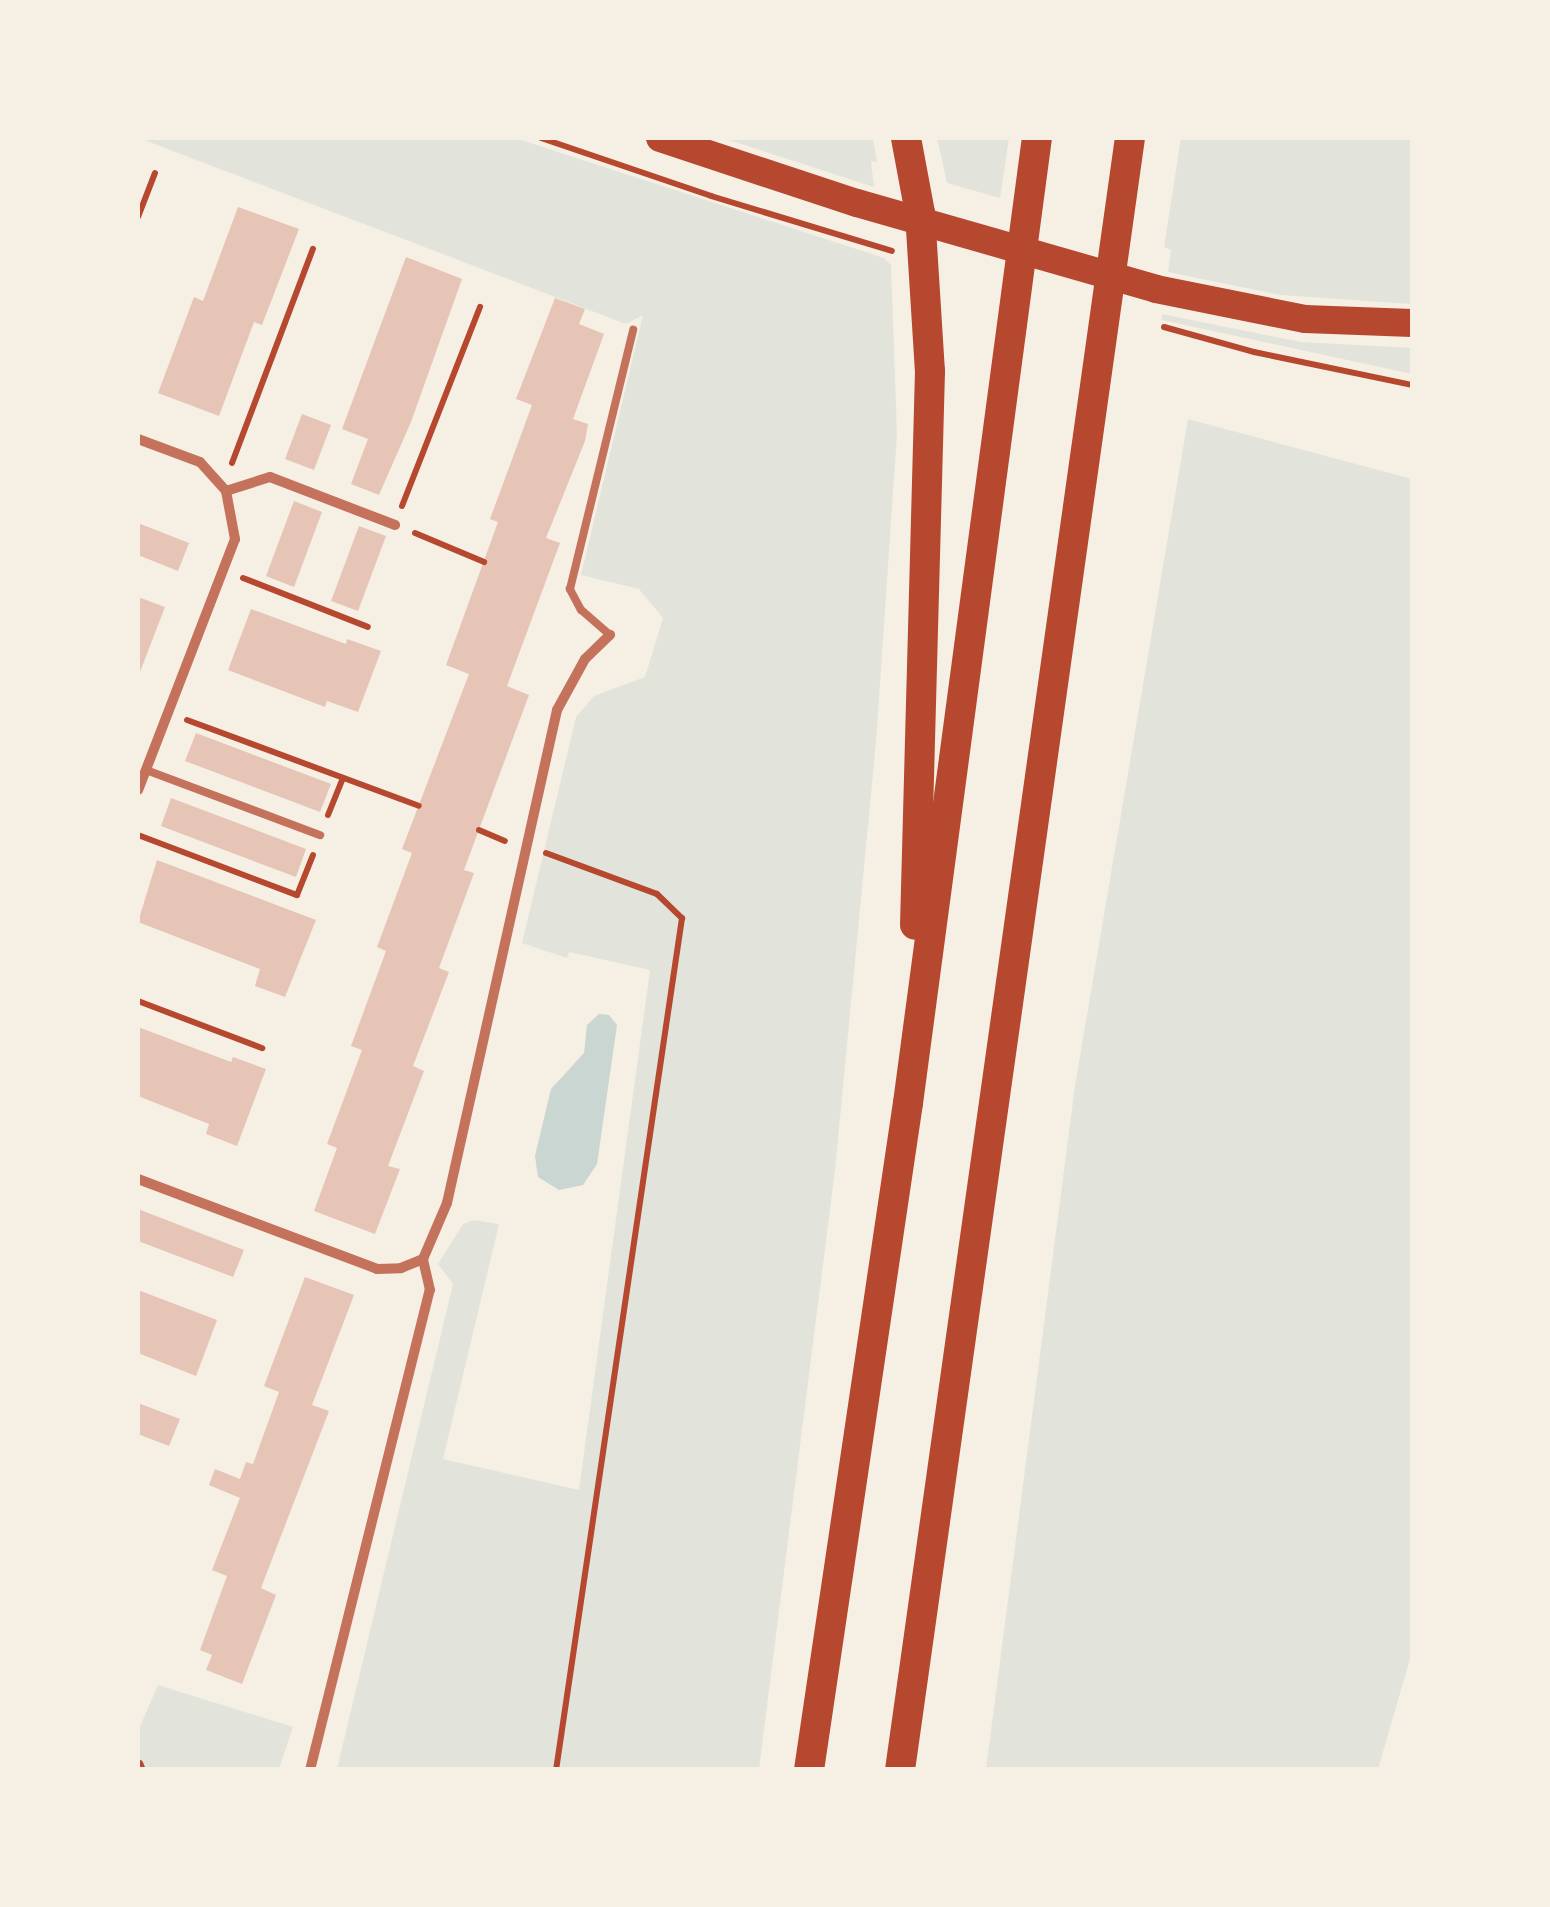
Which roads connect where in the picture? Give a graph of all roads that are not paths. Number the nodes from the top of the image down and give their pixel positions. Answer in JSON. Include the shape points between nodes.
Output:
{"nodes":[{"id":1,"x":660,"y":138,"type":"edge"},
{"id":2,"x":906,"y":138,"type":"edge"},
{"id":3,"x":1130,"y":138,"type":"edge"},
{"id":4,"x":1036,"y":141,"type":"edge"},
{"id":5,"x":1412,"y":323,"type":"edge"},
{"id":6,"x":633,"y":330,"type":"dead end"},
{"id":7,"x":138,"y":439,"type":"edge"},
{"id":8,"x":225,"y":489,"type":"junction"},
{"id":9,"x":395,"y":525,"type":"road end"},
{"id":10,"x":610,"y":635,"type":"joint"},
{"id":11,"x":146,"y":770,"type":"junction"},
{"id":12,"x":138,"y":790,"type":"edge"},
{"id":13,"x":320,"y":834,"type":"road end"},
{"id":14,"x":908,"y":1103,"type":"junction"},
{"id":15,"x":138,"y":1179,"type":"edge"},
{"id":16,"x":423,"y":1259,"type":"junction"},
{"id":17,"x":310,"y":1770,"type":"edge"},
{"id":18,"x":808,"y":1770,"type":"edge"},
{"id":19,"x":900,"y":1770,"type":"edge"}],
"edges":[{"from":1,"to":5,"type":"highway","via":[[857,204],[1156,289],[1305,319]]},
{"from":2,"to":14,"type":"highway","via":[[920,213],[930,371]]},
{"from":3,"to":19,"type":"highway"},
{"from":4,"to":14,"type":"highway"},
{"from":6,"to":10,"type":"lane","via":[[570,589],[581,610]]},
{"from":7,"to":8,"type":"street","via":[[200,462]]},
{"from":8,"to":9,"type":"street","via":[[270,477]]},
{"from":8,"to":11,"type":"street","via":[[235,539]]},
{"from":10,"to":16,"type":"street","via":[[586,659],[557,710],[447,1203]]},
{"from":11,"to":12,"type":"street"},
{"from":11,"to":13,"type":"lane"},
{"from":14,"to":18,"type":"highway"},
{"from":15,"to":16,"type":"street","via":[[376,1269]]},
{"from":16,"to":17,"type":"street","via":[[430,1290]]}]}
